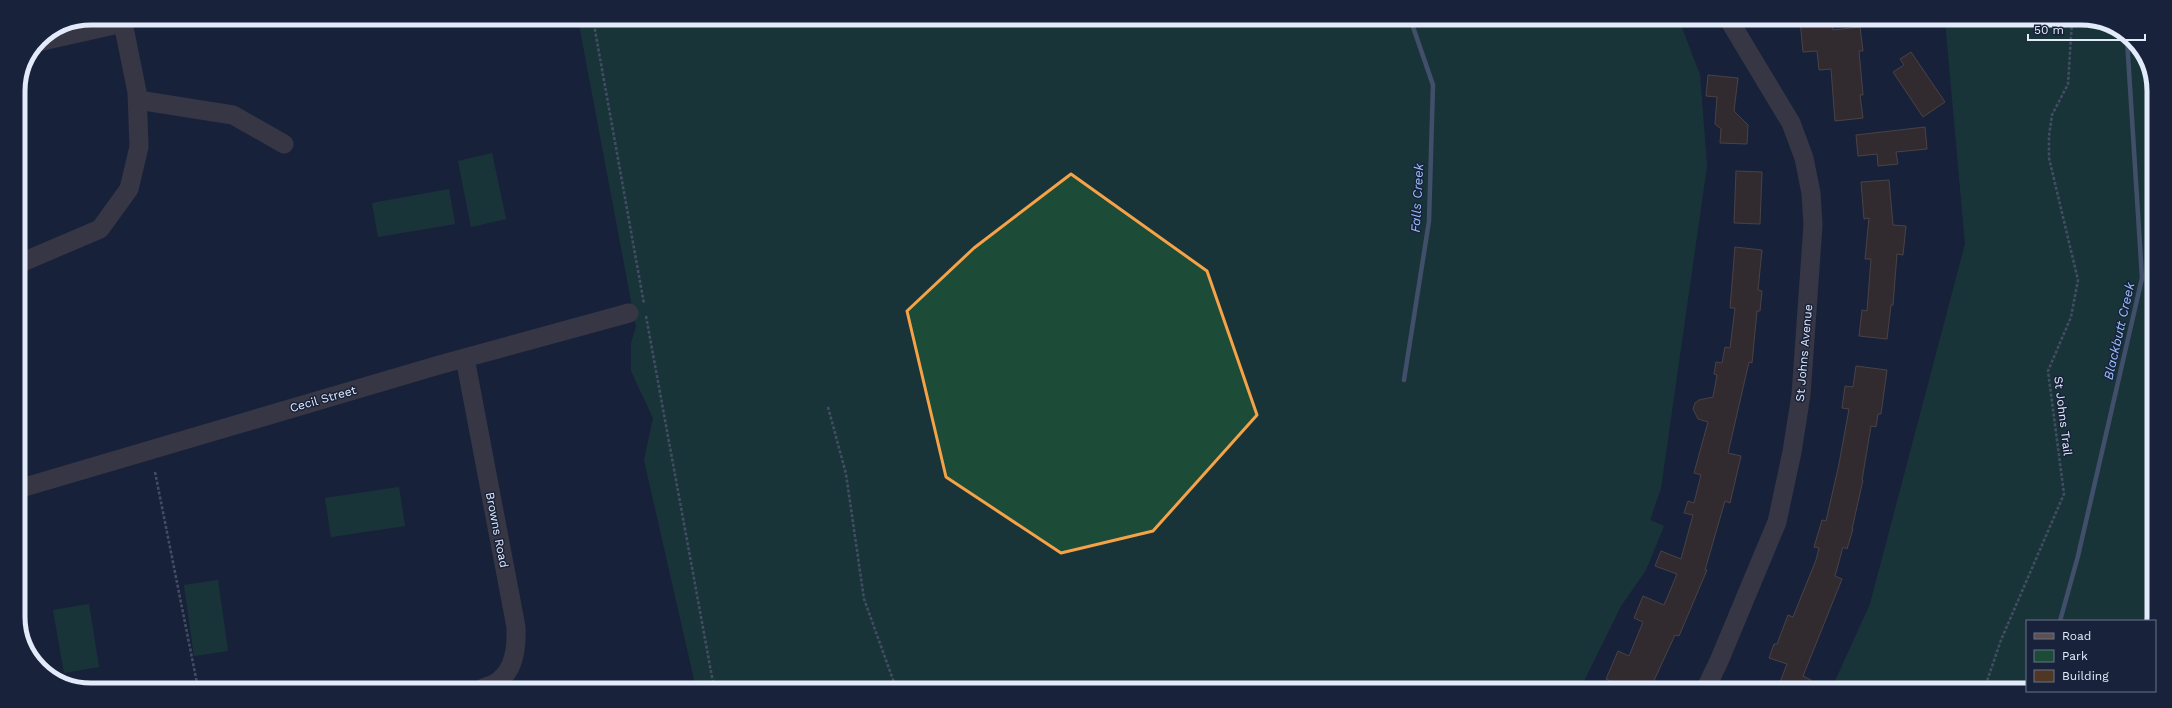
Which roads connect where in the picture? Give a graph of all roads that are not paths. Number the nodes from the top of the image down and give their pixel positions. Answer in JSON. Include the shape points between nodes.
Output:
{"nodes":[{"id":1,"x":106,"y":25,"type":"edge"},
{"id":2,"x":123,"y":25,"type":"edge"},
{"id":3,"x":1732,"y":25,"type":"edge"},
{"id":4,"x":50,"y":39,"type":"edge"},
{"id":5,"x":138,"y":100,"type":"junction"},
{"id":6,"x":284,"y":144,"type":"dead end"},
{"id":7,"x":25,"y":261,"type":"edge"},
{"id":8,"x":637,"y":310,"type":"road end"},
{"id":9,"x":464,"y":358,"type":"junction"},
{"id":10,"x":25,"y":487,"type":"edge"},
{"id":11,"x":494,"y":683,"type":"edge"},
{"id":12,"x":1708,"y":683,"type":"edge"}],
"edges":[{"from":1,"to":4,"type":"street"},
{"from":2,"to":5,"type":"street"},
{"from":3,"to":12,"type":"street","name":"St Johns Avenue","via":[[1791,123],[1804,158],[1811,193],[1813,224],[1801,395],[1777,522]]},
{"from":5,"to":6,"type":"street","via":[[234,115]]},
{"from":5,"to":7,"type":"street","via":[[139,147],[129,189],[100,229]]},
{"from":8,"to":9,"type":"street","name":"Cecil Street"},
{"from":9,"to":10,"type":"street","name":"Cecil Street"},
{"from":9,"to":11,"type":"street","name":"Browns Road","via":[[517,646],[514,662],[504,676]]}]}
